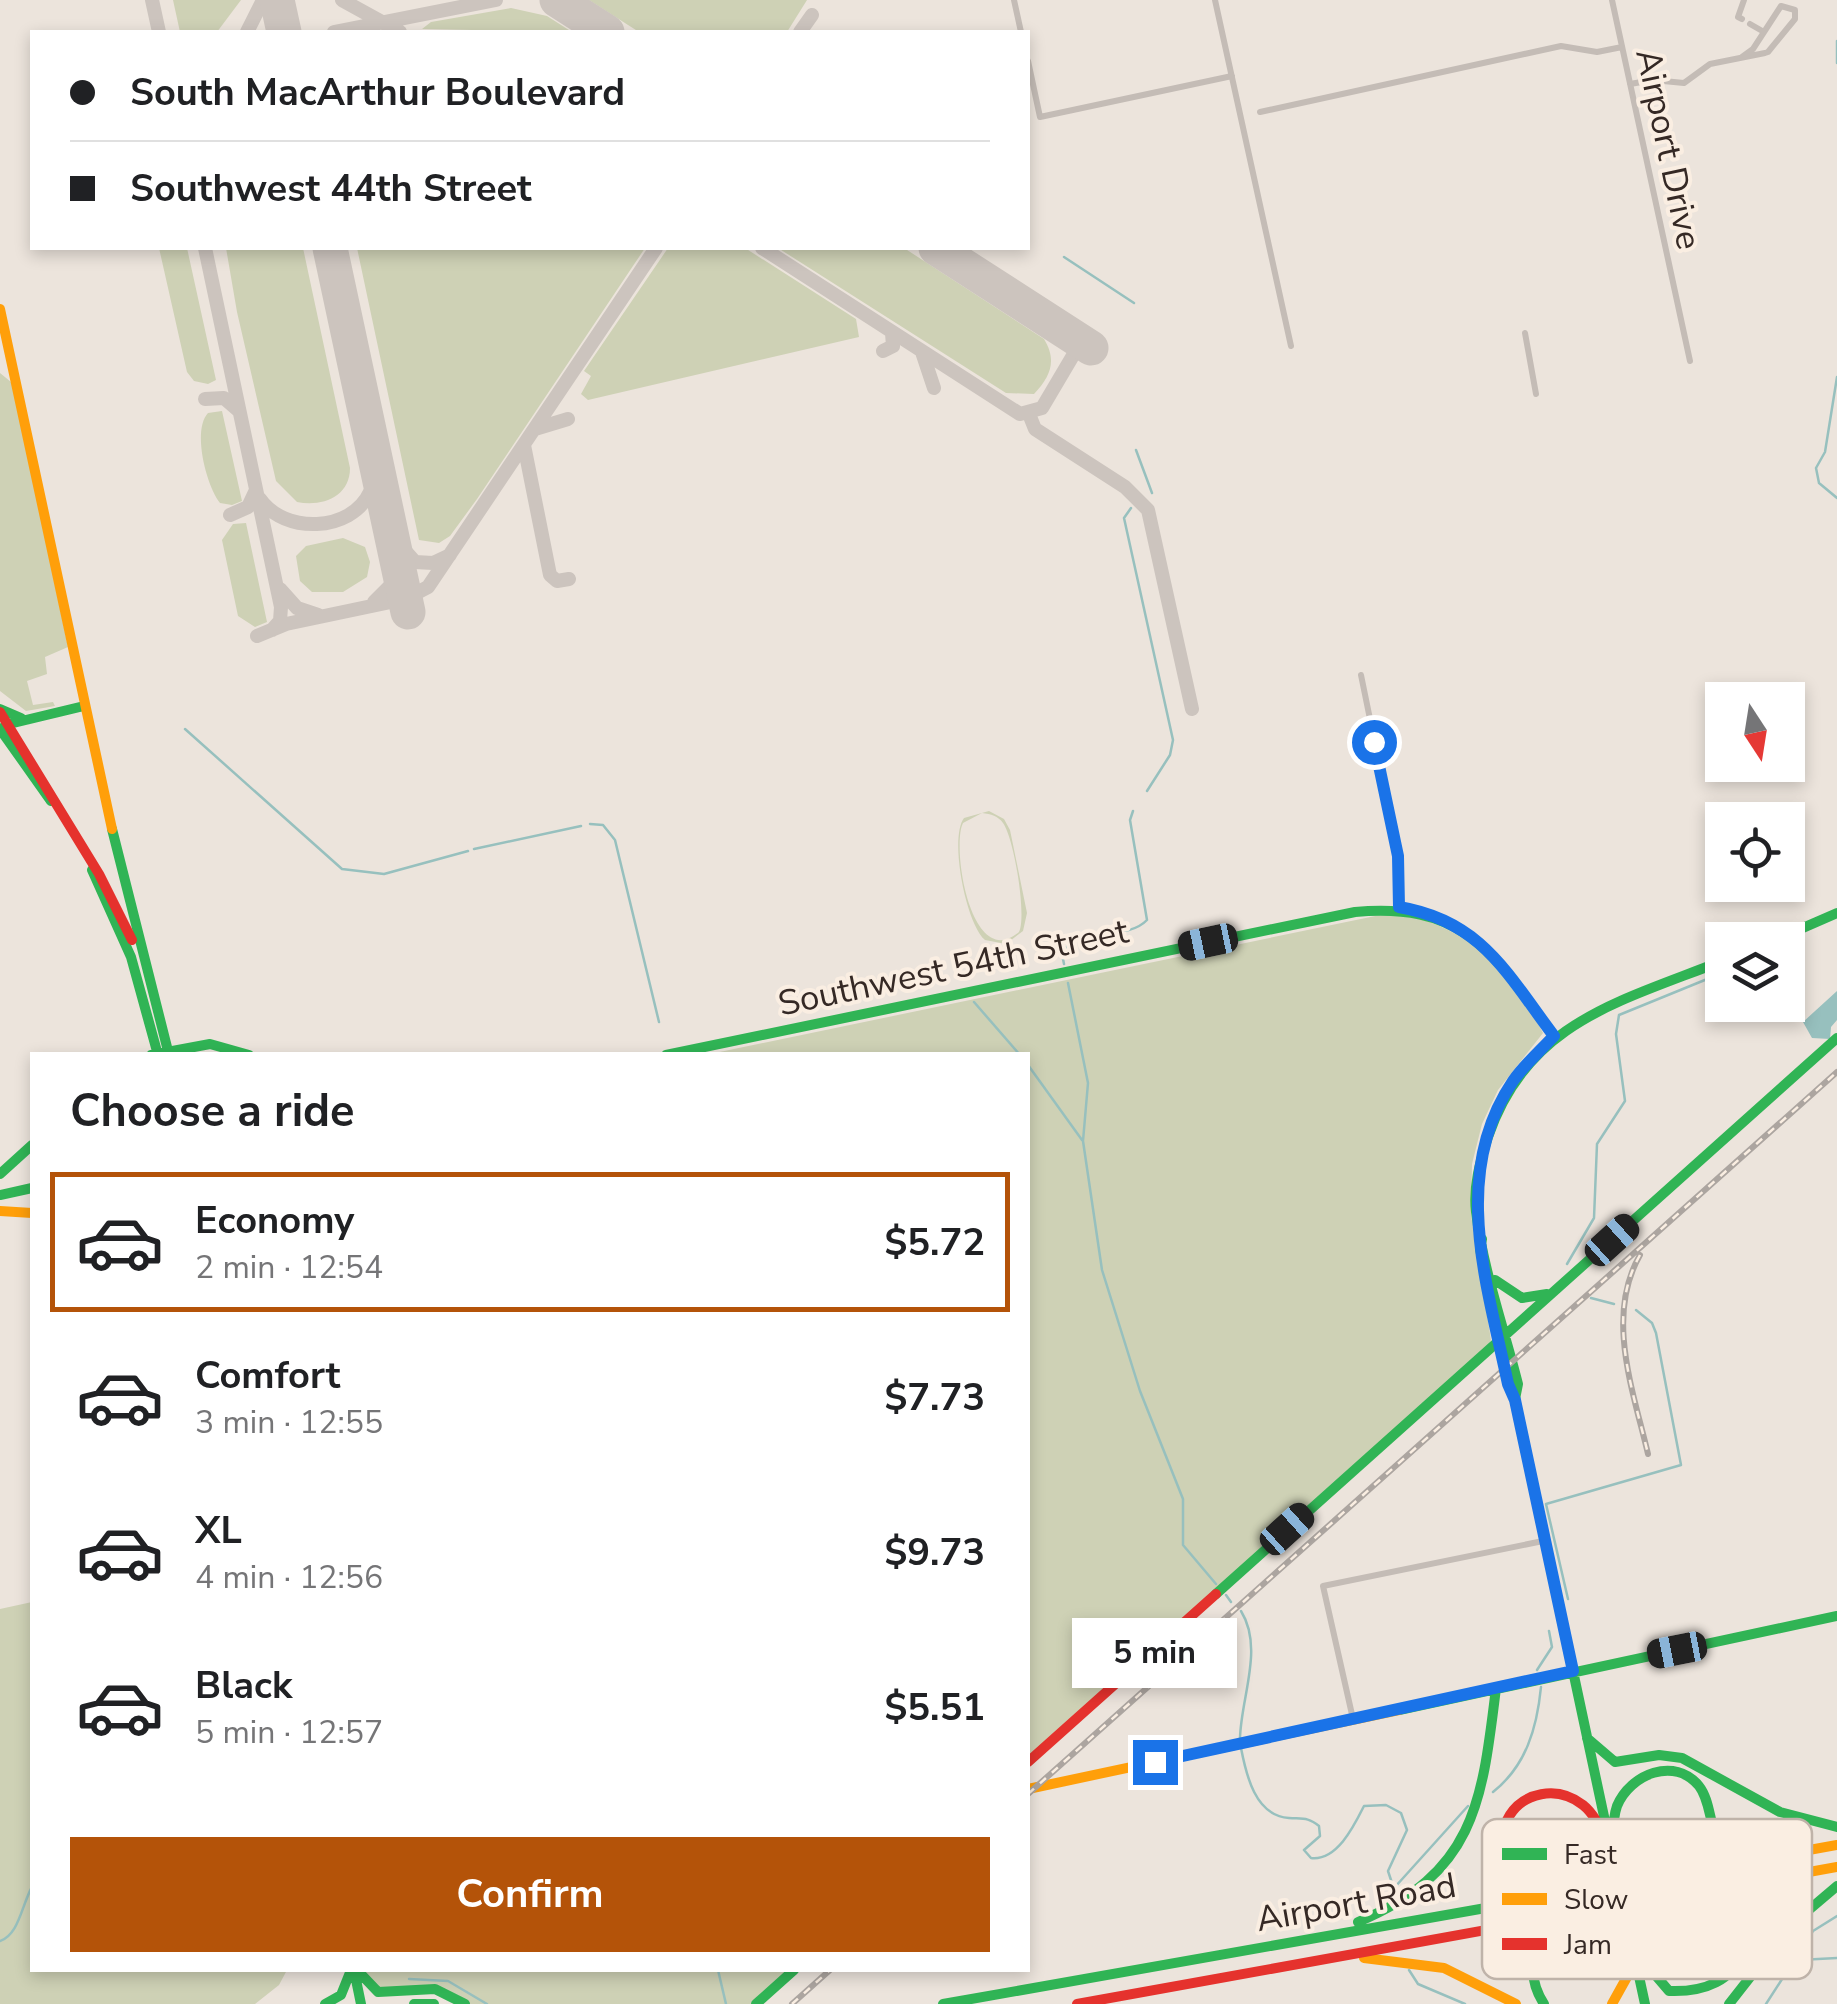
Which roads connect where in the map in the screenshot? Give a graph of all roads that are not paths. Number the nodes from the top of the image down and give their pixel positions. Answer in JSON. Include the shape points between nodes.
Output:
{"nodes":[{"id":1,"x":1014,"y":0,"type":"edge"},
{"id":2,"x":1216,"y":0,"type":"edge"},
{"id":3,"x":1612,"y":0,"type":"edge"},
{"id":4,"x":1744,"y":0,"type":"edge"},
{"id":5,"x":1775,"y":15,"type":"junction"},
{"id":6,"x":1784,"y":28,"type":"junction"},
{"id":7,"x":1022,"y":30,"type":"edge"},
{"id":8,"x":1764,"y":32,"type":"junction"},
{"id":9,"x":1622,"y":48,"type":"junction"},
{"id":10,"x":1742,"y":58,"type":"junction"},
{"id":11,"x":1030,"y":70,"type":"edge"},
{"id":12,"x":1232,"y":76,"type":"junction"},
{"id":13,"x":1630,"y":84,"type":"junction"},
{"id":14,"x":1260,"y":112,"type":"dead end"},
{"id":15,"x":0,"y":309,"type":"edge"},
{"id":16,"x":1525,"y":333,"type":"dead end"},
{"id":17,"x":1291,"y":346,"type":"dead end"},
{"id":18,"x":1690,"y":361,"type":"dead end"},
{"id":19,"x":1536,"y":394,"type":"dead end"},
{"id":20,"x":1361,"y":675,"type":"dead end"},
{"id":21,"x":84,"y":706,"type":"junction"},
{"id":22,"x":25,"y":719,"type":"junction"},
{"id":23,"x":2,"y":724,"type":"edge"},
{"id":24,"x":19,"y":743,"type":"junction"},
{"id":25,"x":50,"y":801,"type":"junction"},
{"id":26,"x":91,"y":867,"type":"junction"},
{"id":27,"x":1399,"y":907,"type":"junction"},
{"id":28,"x":1837,"y":912,"type":"edge"},
{"id":29,"x":1805,"y":926,"type":"edge"},
{"id":30,"x":1705,"y":968,"type":"edge"},
{"id":31,"x":145,"y":970,"type":"junction"},
{"id":32,"x":1554,"y":1036,"type":"junction"},
{"id":33,"x":1837,"y":1038,"type":"edge"},
{"id":34,"x":160,"y":1052,"type":"edge"},
{"id":35,"x":161,"y":1052,"type":"edge"},
{"id":36,"x":171,"y":1052,"type":"edge"},
{"id":37,"x":238,"y":1052,"type":"edge"},
{"id":38,"x":680,"y":1052,"type":"edge"},
{"id":39,"x":30,"y":1147,"type":"edge"},
{"id":40,"x":0,"y":1174,"type":"edge"},
{"id":41,"x":30,"y":1188,"type":"edge"},
{"id":42,"x":0,"y":1195,"type":"edge"},
{"id":43,"x":0,"y":1211,"type":"edge"},
{"id":44,"x":30,"y":1213,"type":"edge"},
{"id":45,"x":1482,"y":1238,"type":"junction"},
{"id":46,"x":1494,"y":1280,"type":"junction"},
{"id":47,"x":1558,"y":1288,"type":"junction"},
{"id":48,"x":1503,"y":1337,"type":"junction"},
{"id":49,"x":1543,"y":1541,"type":"junction"},
{"id":50,"x":1837,"y":1616,"type":"edge"},
{"id":51,"x":1573,"y":1671,"type":"junction"},
{"id":52,"x":1496,"y":1688,"type":"junction"},
{"id":53,"x":1353,"y":1718,"type":"junction"},
{"id":54,"x":1587,"y":1738,"type":"junction"},
{"id":55,"x":1030,"y":1760,"type":"edge"},
{"id":56,"x":1030,"y":1788,"type":"edge"},
{"id":57,"x":1508,"y":1819,"type":"edge"},
{"id":58,"x":1595,"y":1819,"type":"edge"},
{"id":59,"x":1605,"y":1819,"type":"edge"},
{"id":60,"x":1615,"y":1819,"type":"edge"},
{"id":61,"x":1711,"y":1819,"type":"edge"},
{"id":62,"x":1807,"y":1819,"type":"edge"},
{"id":63,"x":1812,"y":1820,"type":"edge"},
{"id":64,"x":1837,"y":1827,"type":"edge"},
{"id":65,"x":1837,"y":1844,"type":"edge"},
{"id":66,"x":1812,"y":1848,"type":"edge"},
{"id":67,"x":1837,"y":1866,"type":"edge"},
{"id":68,"x":1812,"y":1871,"type":"edge"},
{"id":69,"x":1837,"y":1886,"type":"edge"},
{"id":70,"x":1482,"y":1907,"type":"edge"},
{"id":71,"x":1812,"y":1907,"type":"edge"},
{"id":72,"x":1482,"y":1931,"type":"edge"},
{"id":73,"x":1328,"y":1934,"type":"junction"},
{"id":74,"x":1327,"y":1959,"type":"junction"},
{"id":75,"x":353,"y":1972,"type":"edge"},
{"id":76,"x":354,"y":1972,"type":"edge"},
{"id":77,"x":356,"y":1972,"type":"edge"},
{"id":78,"x":792,"y":1972,"type":"edge"},
{"id":79,"x":1531,"y":1979,"type":"edge"},
{"id":80,"x":1626,"y":1979,"type":"edge"},
{"id":81,"x":1639,"y":1979,"type":"edge"},
{"id":82,"x":1655,"y":1979,"type":"edge"},
{"id":83,"x":1730,"y":1979,"type":"edge"},
{"id":84,"x":1748,"y":1979,"type":"edge"},
{"id":85,"x":324,"y":2004,"type":"edge"},
{"id":86,"x":362,"y":2004,"type":"edge"},
{"id":87,"x":414,"y":2004,"type":"edge"},
{"id":88,"x":434,"y":2004,"type":"edge"},
{"id":89,"x":465,"y":2004,"type":"edge"},
{"id":90,"x":756,"y":2004,"type":"edge"},
{"id":91,"x":943,"y":2004,"type":"edge"},
{"id":92,"x":1078,"y":2004,"type":"edge"},
{"id":93,"x":1516,"y":2004,"type":"edge"},
{"id":94,"x":1544,"y":2004,"type":"edge"},
{"id":95,"x":1612,"y":2004,"type":"edge"},
{"id":96,"x":1645,"y":2004,"type":"edge"},
{"id":97,"x":1729,"y":2004,"type":"edge"}],
"edges":[{"from":1,"to":7,"type":"street"},
{"from":2,"to":12,"type":"street"},
{"from":3,"to":9,"type":"street","name":"Airport Drive"},
{"from":4,"to":8,"type":"street","via":[[1744,20]]},
{"from":5,"to":6,"type":"street"},
{"from":5,"to":6,"type":"street","via":[[1785,5],[1795,10]]},
{"from":5,"to":8,"type":"street"},
{"from":6,"to":10,"type":"street","via":[[1768,52]]},
{"from":8,"to":10,"type":"street"},
{"from":9,"to":13,"type":"street","name":"Airport Drive"},
{"from":9,"to":14,"type":"street","via":[[1561,46]]},
{"from":10,"to":13,"type":"street","via":[[1710,64],[1684,83]]},
{"from":11,"to":12,"type":"street","via":[[1040,117]]},
{"from":12,"to":17,"type":"street"},
{"from":13,"to":18,"type":"street","name":"Airport Drive"},
{"from":15,"to":21,"type":"main road"},
{"from":16,"to":19,"type":"street"},
{"from":20,"to":27,"type":"street","via":[[1398,856]]},
{"from":21,"to":22,"type":"main road"},
{"from":21,"to":31,"type":"main road"},
{"from":22,"to":23,"type":"main road"},
{"from":22,"to":23,"type":"main road"},
{"from":22,"to":24,"type":"main road"},
{"from":23,"to":24,"type":"main road"},
{"from":23,"to":25,"type":"main road"},
{"from":24,"to":25,"type":"main road"},
{"from":25,"to":26,"type":"main road"},
{"from":26,"to":31,"type":"main road"},
{"from":26,"to":34,"type":"main road","via":[[131,957]]},
{"from":27,"to":32,"type":"main road","name":"Southwest 54th Street","via":[[1433,914],[1475,937]]},
{"from":27,"to":38,"type":"main road","name":"Southwest 54th Street"},
{"from":28,"to":29,"type":"main road"},
{"from":30,"to":32,"type":"main road"},
{"from":31,"to":35,"type":"main road"},
{"from":32,"to":45,"type":"main road","via":[[1514,1079],[1488,1130],[1476,1189]]},
{"from":33,"to":47,"type":"main road"},
{"from":36,"to":37,"type":"main road","via":[[210,1044]]},
{"from":39,"to":40,"type":"main road"},
{"from":41,"to":42,"type":"main road"},
{"from":43,"to":44,"type":"main road"},
{"from":45,"to":46,"type":"main road"},
{"from":45,"to":48,"type":"main road"},
{"from":46,"to":47,"type":"main road","via":[[1522,1298]]},
{"from":46,"to":48,"type":"main road"},
{"from":47,"to":48,"type":"main road"},
{"from":48,"to":49,"type":"main road"},
{"from":48,"to":55,"type":"main road"},
{"from":49,"to":51,"type":"main road"},
{"from":49,"to":53,"type":"street","via":[[1324,1586]]},
{"from":50,"to":51,"type":"main road"},
{"from":51,"to":52,"type":"main road"},
{"from":51,"to":54,"type":"main road"},
{"from":52,"to":53,"type":"main road"},
{"from":52,"to":73,"type":"main road","via":[[1482,1792],[1457,1851],[1413,1896]]},
{"from":53,"to":56,"type":"main road"},
{"from":54,"to":59,"type":"main road"},
{"from":54,"to":62,"type":"main road","via":[[1615,1762],[1682,1758],[1780,1812]]},
{"from":57,"to":58,"type":"main road","via":[[1520,1802],[1546,1792],[1573,1798]]},
{"from":60,"to":61,"type":"main road","via":[[1628,1788],[1656,1771],[1682,1773],[1708,1797]]},
{"from":63,"to":64,"type":"main road"},
{"from":65,"to":66,"type":"main road","name":"Airport Road"},
{"from":67,"to":68,"type":"main road","name":"Airport Road"},
{"from":69,"to":71,"type":"main road"},
{"from":70,"to":73,"type":"main road","name":"Airport Road"},
{"from":72,"to":74,"type":"main road","name":"Airport Road"},
{"from":73,"to":91,"type":"main road","name":"Airport Road"},
{"from":74,"to":92,"type":"main road","name":"Airport Road"},
{"from":74,"to":93,"type":"main road","via":[[1433,1962],[1474,1977]]},
{"from":75,"to":85,"type":"main road","via":[[341,1995]]},
{"from":76,"to":86,"type":"main road"},
{"from":77,"to":89,"type":"main road","via":[[378,1992],[428,1988]]},
{"from":78,"to":90,"type":"main road"},
{"from":79,"to":94,"type":"main road"},
{"from":80,"to":95,"type":"main road"},
{"from":81,"to":96,"type":"main road"},
{"from":82,"to":83,"type":"main road","via":[[1680,1996],[1707,1996]]},
{"from":84,"to":97,"type":"main road"},
{"from":87,"to":88,"type":"main road"}]}
